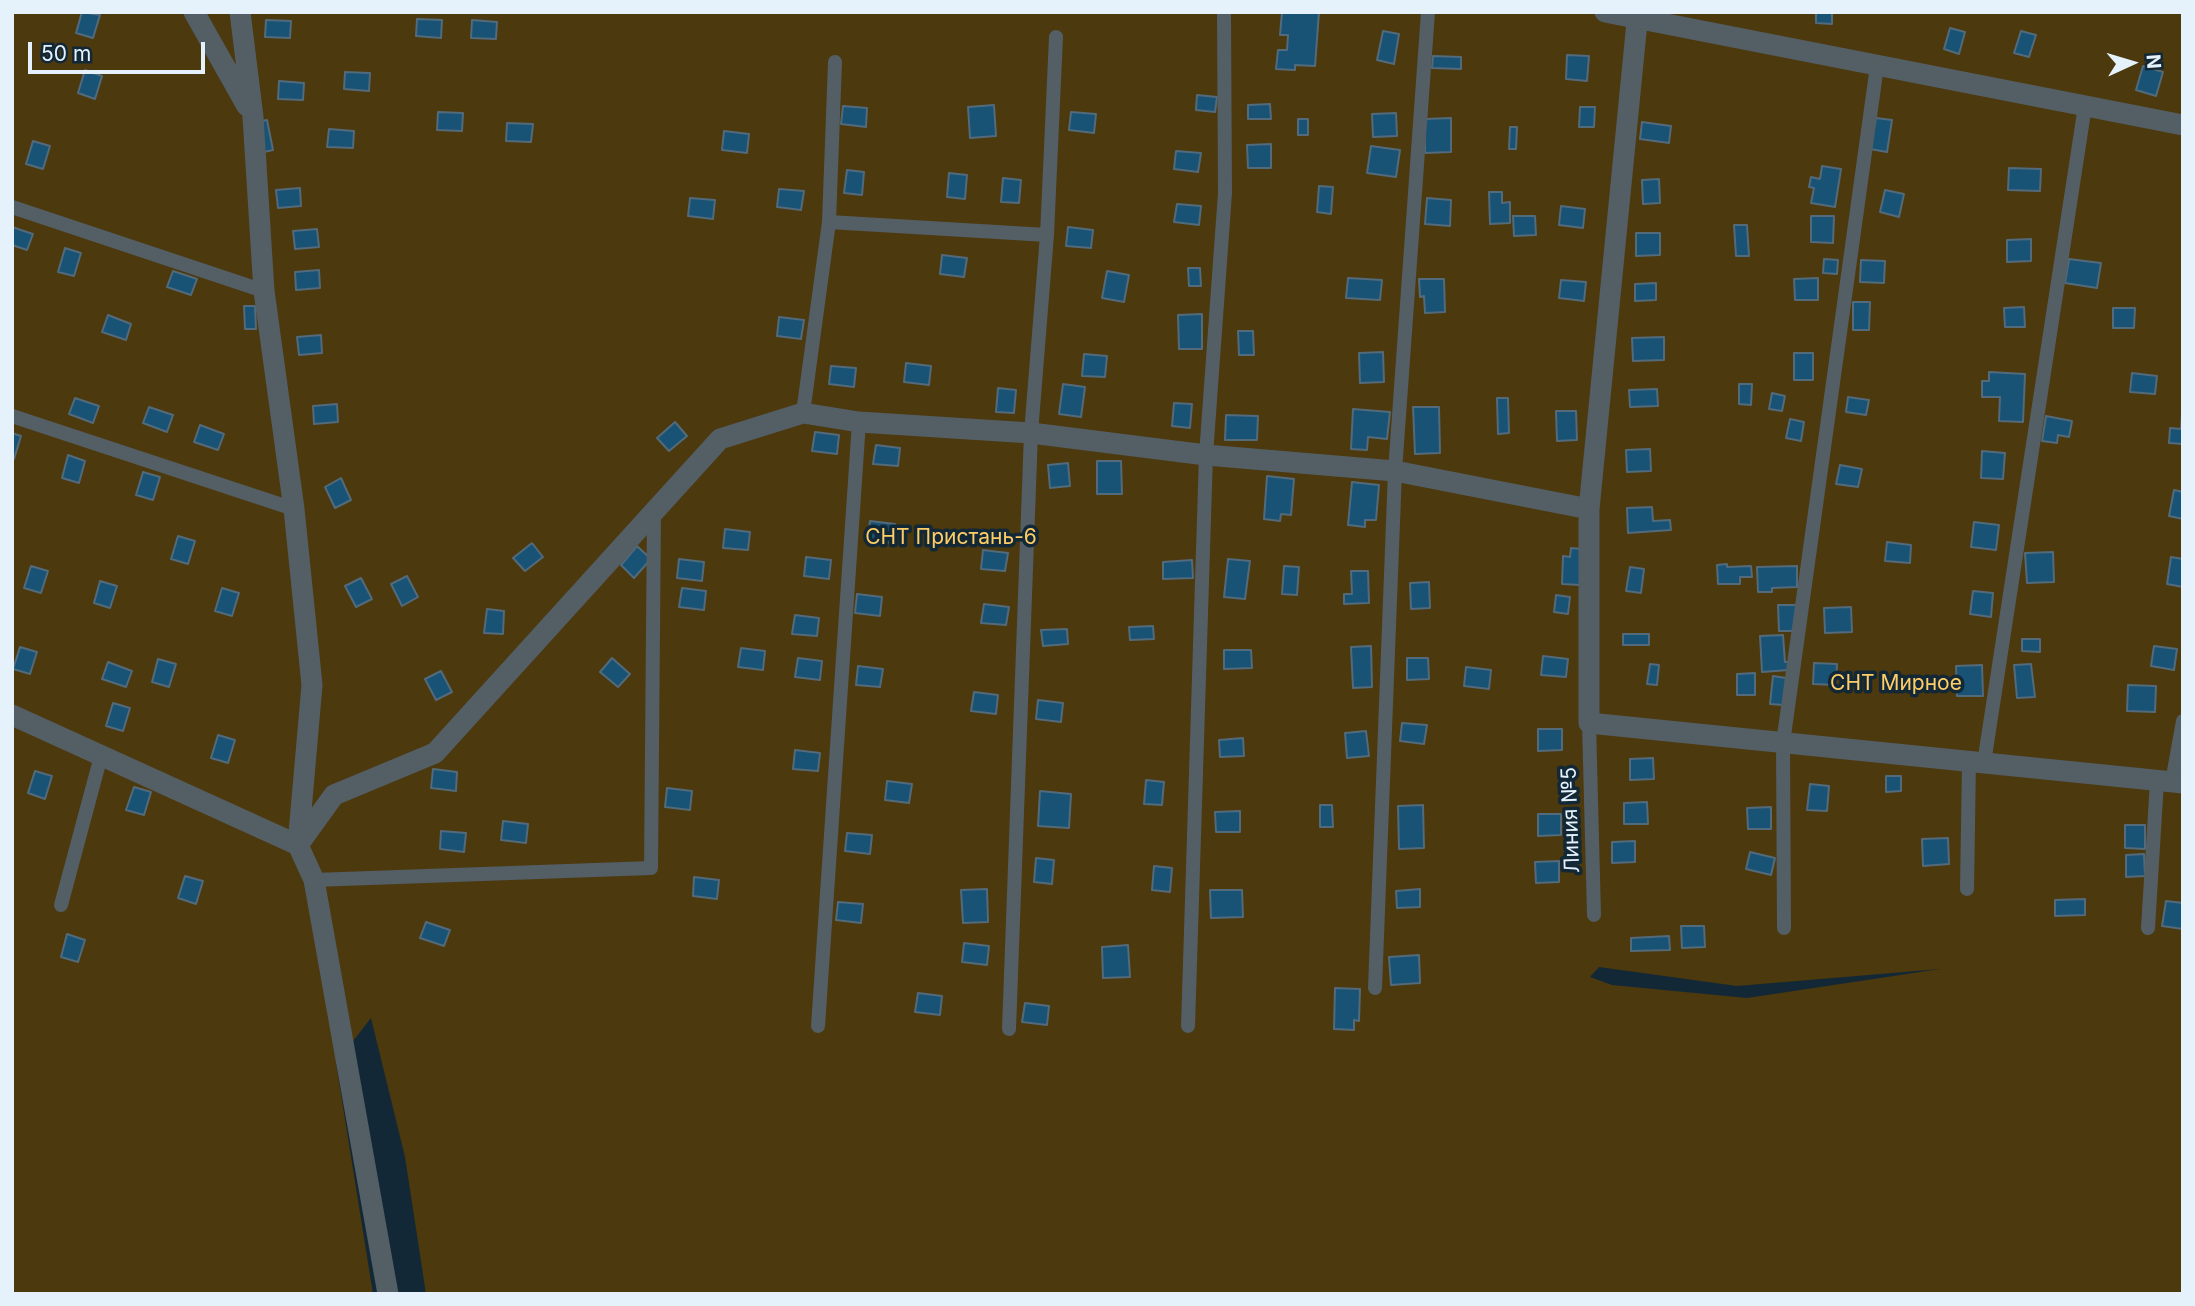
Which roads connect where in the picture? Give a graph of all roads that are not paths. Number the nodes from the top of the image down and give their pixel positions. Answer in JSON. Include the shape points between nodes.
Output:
{"nodes":[{"id":1,"x":194,"y":12,"type":"edge"},
{"id":2,"x":240,"y":12,"type":"edge"},
{"id":3,"x":1224,"y":12,"type":"edge"},
{"id":4,"x":1428,"y":12,"type":"edge"},
{"id":5,"x":1605,"y":12,"type":"edge"},
{"id":6,"x":1638,"y":15,"type":"edge"},
{"id":7,"x":1056,"y":37,"type":"dead end"},
{"id":8,"x":835,"y":62,"type":"dead end"},
{"id":9,"x":1877,"y":65,"type":"junction"},
{"id":10,"x":2085,"y":106,"type":"junction"},
{"id":11,"x":253,"y":117,"type":"junction"},
{"id":12,"x":2183,"y":125,"type":"edge"},
{"id":13,"x":12,"y":207,"type":"edge"},
{"id":14,"x":829,"y":222,"type":"junction"},
{"id":15,"x":1047,"y":235,"type":"junction"},
{"id":16,"x":264,"y":291,"type":"junction"},
{"id":17,"x":803,"y":413,"type":"junction"},
{"id":18,"x":12,"y":416,"type":"edge"},
{"id":19,"x":859,"y":422,"type":"junction"},
{"id":20,"x":1031,"y":433,"type":"junction"},
{"id":21,"x":1206,"y":455,"type":"junction"},
{"id":22,"x":1395,"y":471,"type":"junction"},
{"id":23,"x":294,"y":509,"type":"junction"},
{"id":24,"x":1590,"y":509,"type":"junction"},
{"id":25,"x":654,"y":512,"type":"junction"},
{"id":26,"x":12,"y":715,"type":"edge"},
{"id":27,"x":2183,"y":721,"type":"edge"},
{"id":28,"x":1589,"y":723,"type":"junction"},
{"id":29,"x":1783,"y":743,"type":"junction"},
{"id":30,"x":101,"y":756,"type":"junction"},
{"id":31,"x":1976,"y":763,"type":"junction"},
{"id":32,"x":2171,"y":782,"type":"edge"},
{"id":33,"x":298,"y":845,"type":"junction"},
{"id":34,"x":314,"y":880,"type":"junction"},
{"id":35,"x":1967,"y":889,"type":"dead end"},
{"id":36,"x":61,"y":905,"type":"dead end"},
{"id":37,"x":1594,"y":915,"type":"dead end"},
{"id":38,"x":1784,"y":928,"type":"dead end"},
{"id":39,"x":2148,"y":928,"type":"dead end"},
{"id":40,"x":1375,"y":988,"type":"dead end"},
{"id":41,"x":818,"y":1026,"type":"dead end"},
{"id":42,"x":1188,"y":1026,"type":"dead end"},
{"id":43,"x":1009,"y":1028,"type":"dead end"},
{"id":44,"x":388,"y":1294,"type":"edge"}],
"edges":[{"from":1,"to":11,"type":"street"},
{"from":2,"to":11,"type":"street"},
{"from":3,"to":21,"type":"lane","via":[[1225,193]]},
{"from":4,"to":22,"type":"lane"},
{"from":5,"to":6,"type":"street"},
{"from":6,"to":9,"type":"street"},
{"from":6,"to":24,"type":"street"},
{"from":7,"to":15,"type":"lane"},
{"from":8,"to":14,"type":"lane"},
{"from":9,"to":10,"type":"street"},
{"from":9,"to":29,"type":"lane"},
{"from":10,"to":12,"type":"street"},
{"from":10,"to":31,"type":"lane"},
{"from":11,"to":16,"type":"street"},
{"from":13,"to":16,"type":"lane"},
{"from":14,"to":15,"type":"lane"},
{"from":14,"to":17,"type":"lane"},
{"from":15,"to":20,"type":"lane"},
{"from":16,"to":23,"type":"street"},
{"from":17,"to":19,"type":"street"},
{"from":17,"to":25,"type":"street","via":[[720,439]]},
{"from":18,"to":23,"type":"lane"},
{"from":19,"to":20,"type":"street"},
{"from":19,"to":41,"type":"lane"},
{"from":20,"to":21,"type":"street"},
{"from":20,"to":43,"type":"lane"},
{"from":21,"to":22,"type":"street"},
{"from":21,"to":42,"type":"lane"},
{"from":22,"to":24,"type":"street"},
{"from":22,"to":40,"type":"lane"},
{"from":23,"to":33,"type":"street","via":[[312,685]]},
{"from":24,"to":28,"type":"street"},
{"from":25,"to":33,"type":"street","via":[[435,753],[334,795]]},
{"from":25,"to":34,"type":"lane","via":[[651,868]]},
{"from":26,"to":30,"type":"street"},
{"from":27,"to":32,"type":"lane"},
{"from":28,"to":29,"type":"street"},
{"from":28,"to":37,"type":"lane","name":"Линия №5"},
{"from":29,"to":31,"type":"street"},
{"from":29,"to":38,"type":"lane"},
{"from":30,"to":33,"type":"street"},
{"from":30,"to":36,"type":"lane"},
{"from":31,"to":32,"type":"street"},
{"from":31,"to":35,"type":"lane"},
{"from":32,"to":39,"type":"lane"},
{"from":33,"to":34,"type":"street"},
{"from":34,"to":44,"type":"street"}]}
